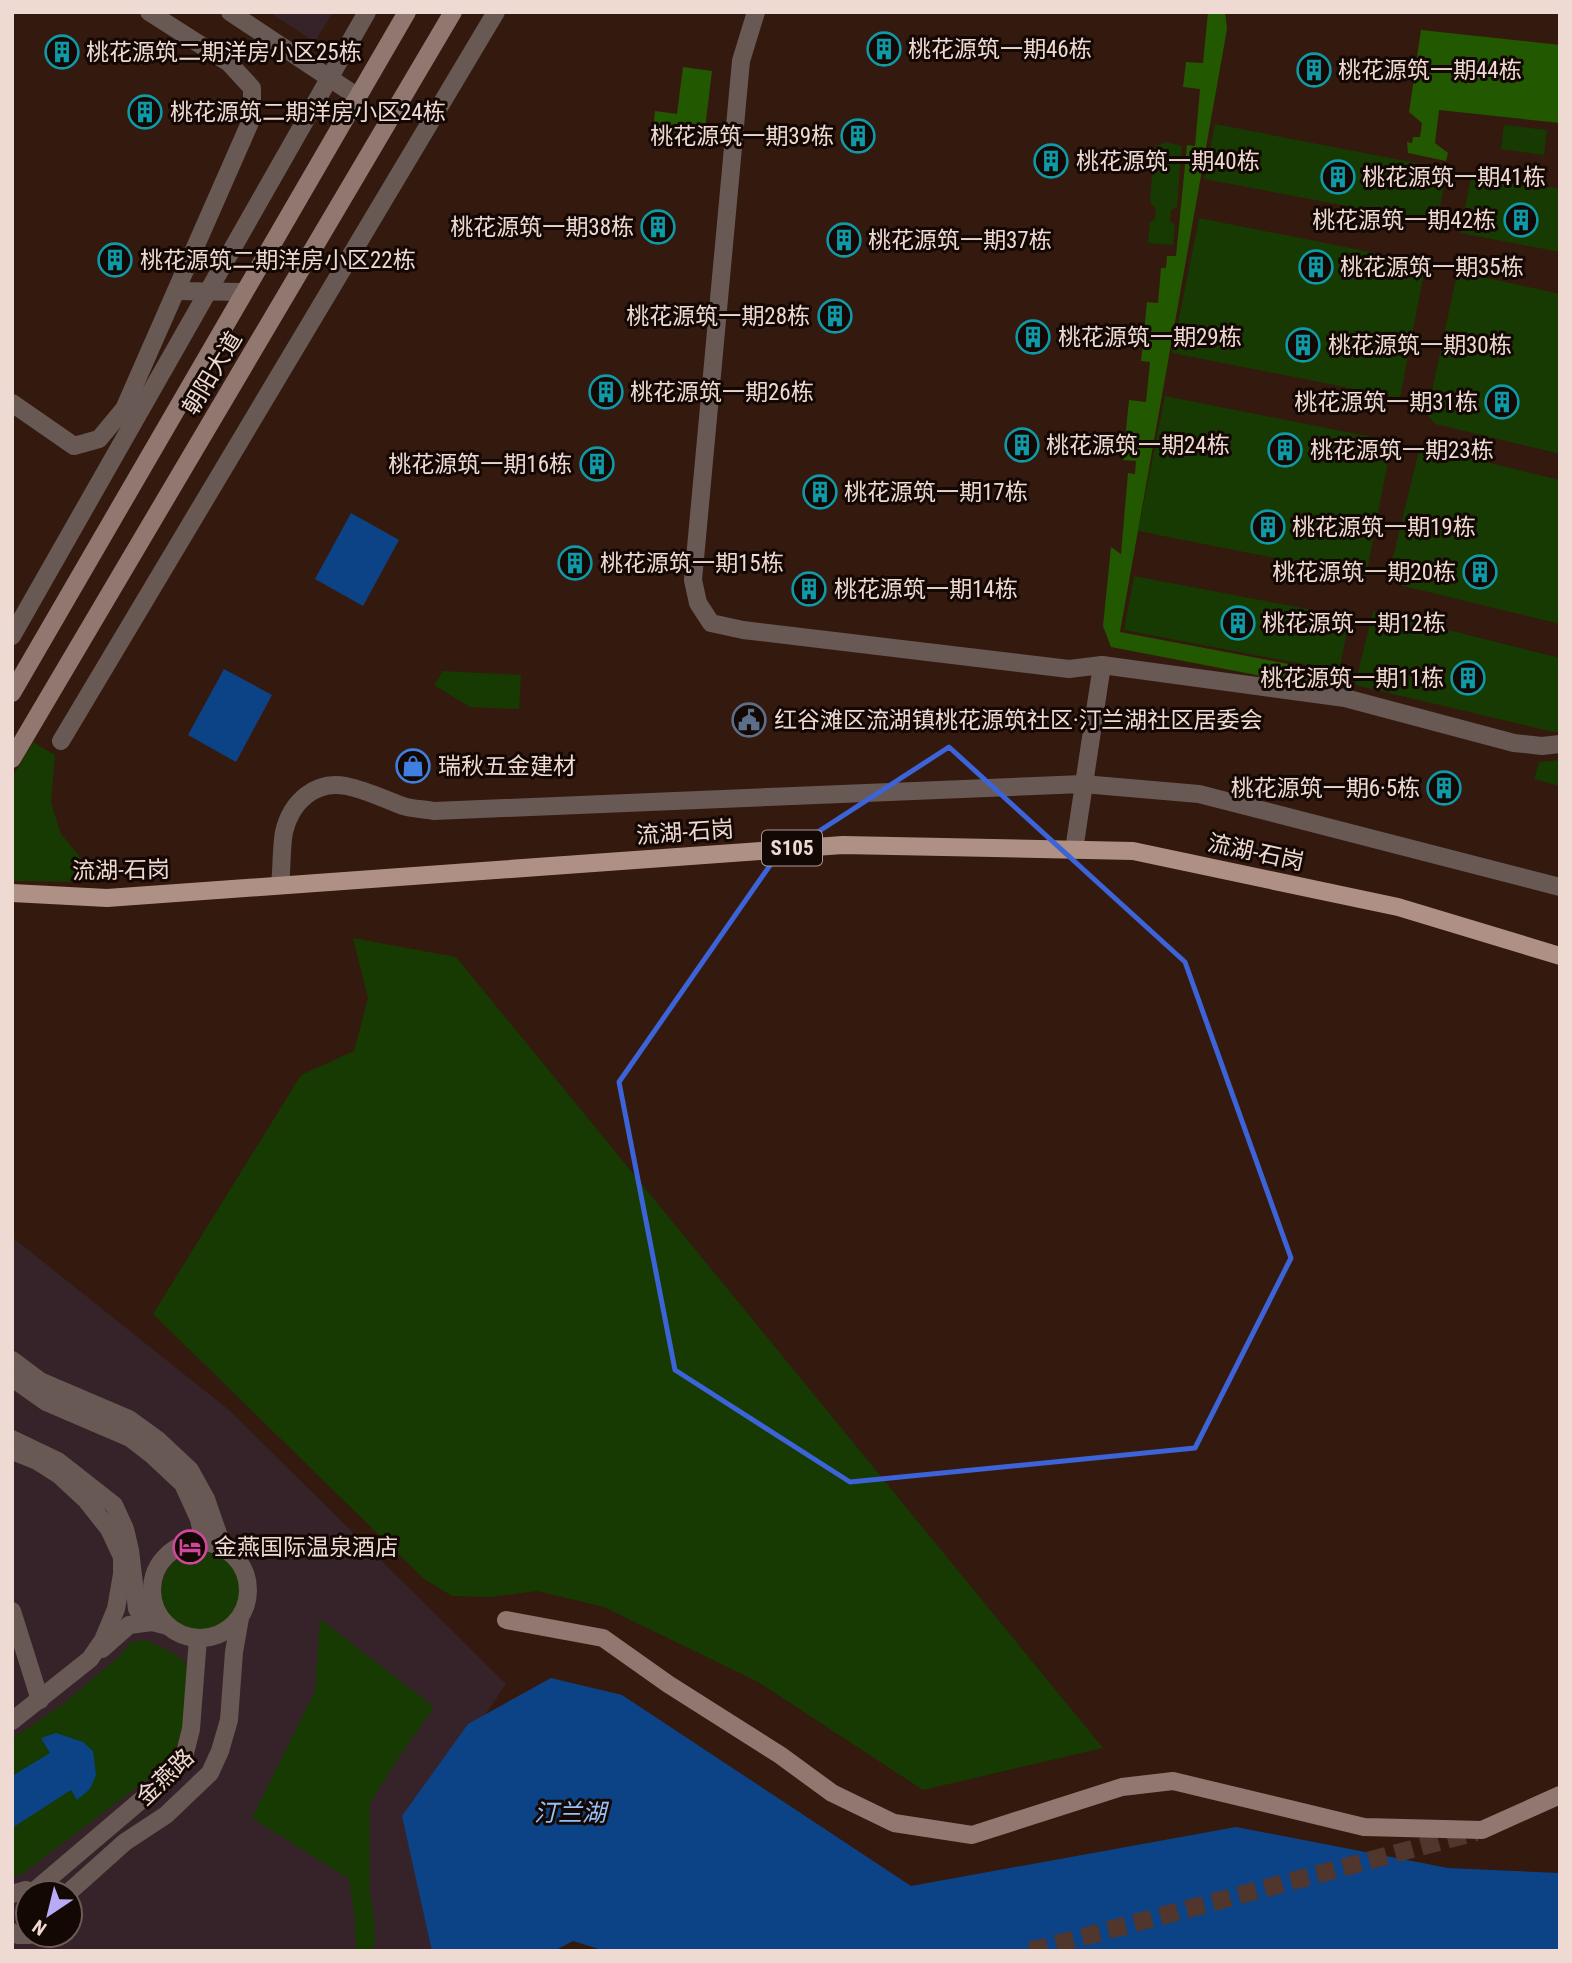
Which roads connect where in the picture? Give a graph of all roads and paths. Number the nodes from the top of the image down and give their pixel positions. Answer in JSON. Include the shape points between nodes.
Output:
{"nodes":[{"id":1,"x":149,"y":12,"type":"edge"},
{"id":2,"x":230,"y":12,"type":"edge"},
{"id":3,"x":367,"y":12,"type":"edge"},
{"id":4,"x":407,"y":12,"type":"edge"},
{"id":5,"x":453,"y":12,"type":"edge"},
{"id":6,"x":496,"y":12,"type":"edge"},
{"id":7,"x":756,"y":12,"type":"edge"},
{"id":8,"x":329,"y":78,"type":"junction"},
{"id":9,"x":358,"y":97,"type":"junction"},
{"id":10,"x":176,"y":291,"type":"junction"},
{"id":11,"x":209,"y":292,"type":"junction"},
{"id":12,"x":244,"y":292,"type":"junction"},
{"id":13,"x":12,"y":403,"type":"edge"},
{"id":14,"x":12,"y":636,"type":"edge"},
{"id":15,"x":1102,"y":665,"type":"junction"},
{"id":16,"x":12,"y":693,"type":"edge"},
{"id":17,"x":61,"y":741,"type":"dead end"},
{"id":18,"x":1560,"y":744,"type":"edge"},
{"id":19,"x":12,"y":759,"type":"edge"},
{"id":20,"x":1083,"y":784,"type":"junction"},
{"id":21,"x":1074,"y":850,"type":"junction"},
{"id":22,"x":280,"y":886,"type":"junction"},
{"id":23,"x":1560,"y":887,"type":"edge"},
{"id":24,"x":12,"y":893,"type":"edge"},
{"id":25,"x":1560,"y":956,"type":"edge"},
{"id":26,"x":12,"y":1360,"type":"edge"},
{"id":27,"x":12,"y":1378,"type":"edge"},
{"id":28,"x":12,"y":1439,"type":"edge"},
{"id":29,"x":12,"y":1451,"type":"edge"},
{"id":30,"x":204,"y":1543,"type":"junction"},
{"id":31,"x":223,"y":1548,"type":"junction"},
{"id":32,"x":12,"y":1611,"type":"edge"},
{"id":33,"x":240,"y":1618,"type":"junction"},
{"id":34,"x":506,"y":1619,"type":"dead end"},
{"id":35,"x":161,"y":1624,"type":"junction"},
{"id":36,"x":198,"y":1638,"type":"junction"},
{"id":37,"x":90,"y":1659,"type":"junction"},
{"id":38,"x":40,"y":1700,"type":"junction"},
{"id":39,"x":12,"y":1721,"type":"edge"},
{"id":40,"x":1560,"y":1795,"type":"edge"},
{"id":41,"x":49,"y":1879,"type":"edge"},
{"id":42,"x":84,"y":1879,"type":"edge"}],
"edges":[{"from":1,"to":10,"type":"street","via":[[229,63],[252,89],[252,118]]},
{"from":2,"to":8,"type":"street"},
{"from":3,"to":8,"type":"street"},
{"from":4,"to":9,"type":"main road","name":"朝阳大道"},
{"from":5,"to":19,"type":"main road","name":"朝阳大道"},
{"from":6,"to":17,"type":"street"},
{"from":7,"to":15,"type":"street","via":[[741,68],[693,580],[698,603],[711,624],[743,630],[1069,669]]},
{"from":8,"to":9,"type":"street"},
{"from":8,"to":11,"type":"street"},
{"from":9,"to":12,"type":"main road","name":"朝阳大道"},
{"from":10,"to":11,"type":"street"},
{"from":10,"to":13,"type":"street","via":[[124,409],[99,439],[74,446]]},
{"from":11,"to":12,"type":"street"},
{"from":11,"to":14,"type":"street"},
{"from":12,"to":16,"type":"main road","name":"朝阳大道"},
{"from":15,"to":18,"type":"street","via":[[1345,698],[1514,743]]},
{"from":15,"to":20,"type":"street"},
{"from":20,"to":21,"type":"street"},
{"from":20,"to":22,"type":"street","via":[[434,811],[405,807],[344,786],[326,786],[307,793],[294,806],[284,831]]},
{"from":20,"to":23,"type":"street","via":[[1199,794]]},
{"from":21,"to":22,"type":"main road","name":"流湖-石岗","number":"S105","via":[[843,845]]},
{"from":21,"to":25,"type":"main road","name":"流湖-石岗","number":"S105","via":[[1133,851],[1398,907]]},
{"from":22,"to":24,"type":"main road","name":"流湖-石岗","number":"S105","via":[[107,898]]},
{"from":26,"to":31,"type":"street","name":"金燕路","via":[[40,1381],[129,1419],[158,1440],[190,1470]]},
{"from":27,"to":30,"type":"street","via":[[46,1402],[130,1438],[152,1455],[183,1484]]},
{"from":28,"to":35,"type":"street","via":[[58,1461],[114,1505],[130,1550],[137,1609]]},
{"from":29,"to":37,"type":"street","via":[[59,1475],[86,1500],[109,1529],[122,1557],[116,1609]]},
{"from":30,"to":31,"type":"street"},
{"from":30,"to":35,"type":"street","via":[[178,1547],[157,1569],[153,1600]]},
{"from":31,"to":33,"type":"street","name":"金燕路","via":[[236,1558],[249,1587]]},
{"from":32,"to":38,"type":"street"},
{"from":33,"to":36,"type":"street","via":[[229,1630]]},
{"from":33,"to":42,"type":"street","name":"金燕路","via":[[229,1720],[210,1773],[166,1815],[125,1842]]},
{"from":34,"to":40,"type":"main road","via":[[603,1638],[832,1793],[894,1823],[972,1835],[1122,1787],[1173,1782],[1364,1827],[1482,1830]]},
{"from":35,"to":36,"type":"street"},
{"from":35,"to":37,"type":"street","via":[[129,1625]]},
{"from":36,"to":41,"type":"street","name":"金燕路","via":[[191,1729],[184,1757],[166,1779]]},
{"from":37,"to":38,"type":"street"},
{"from":38,"to":39,"type":"street"}]}
